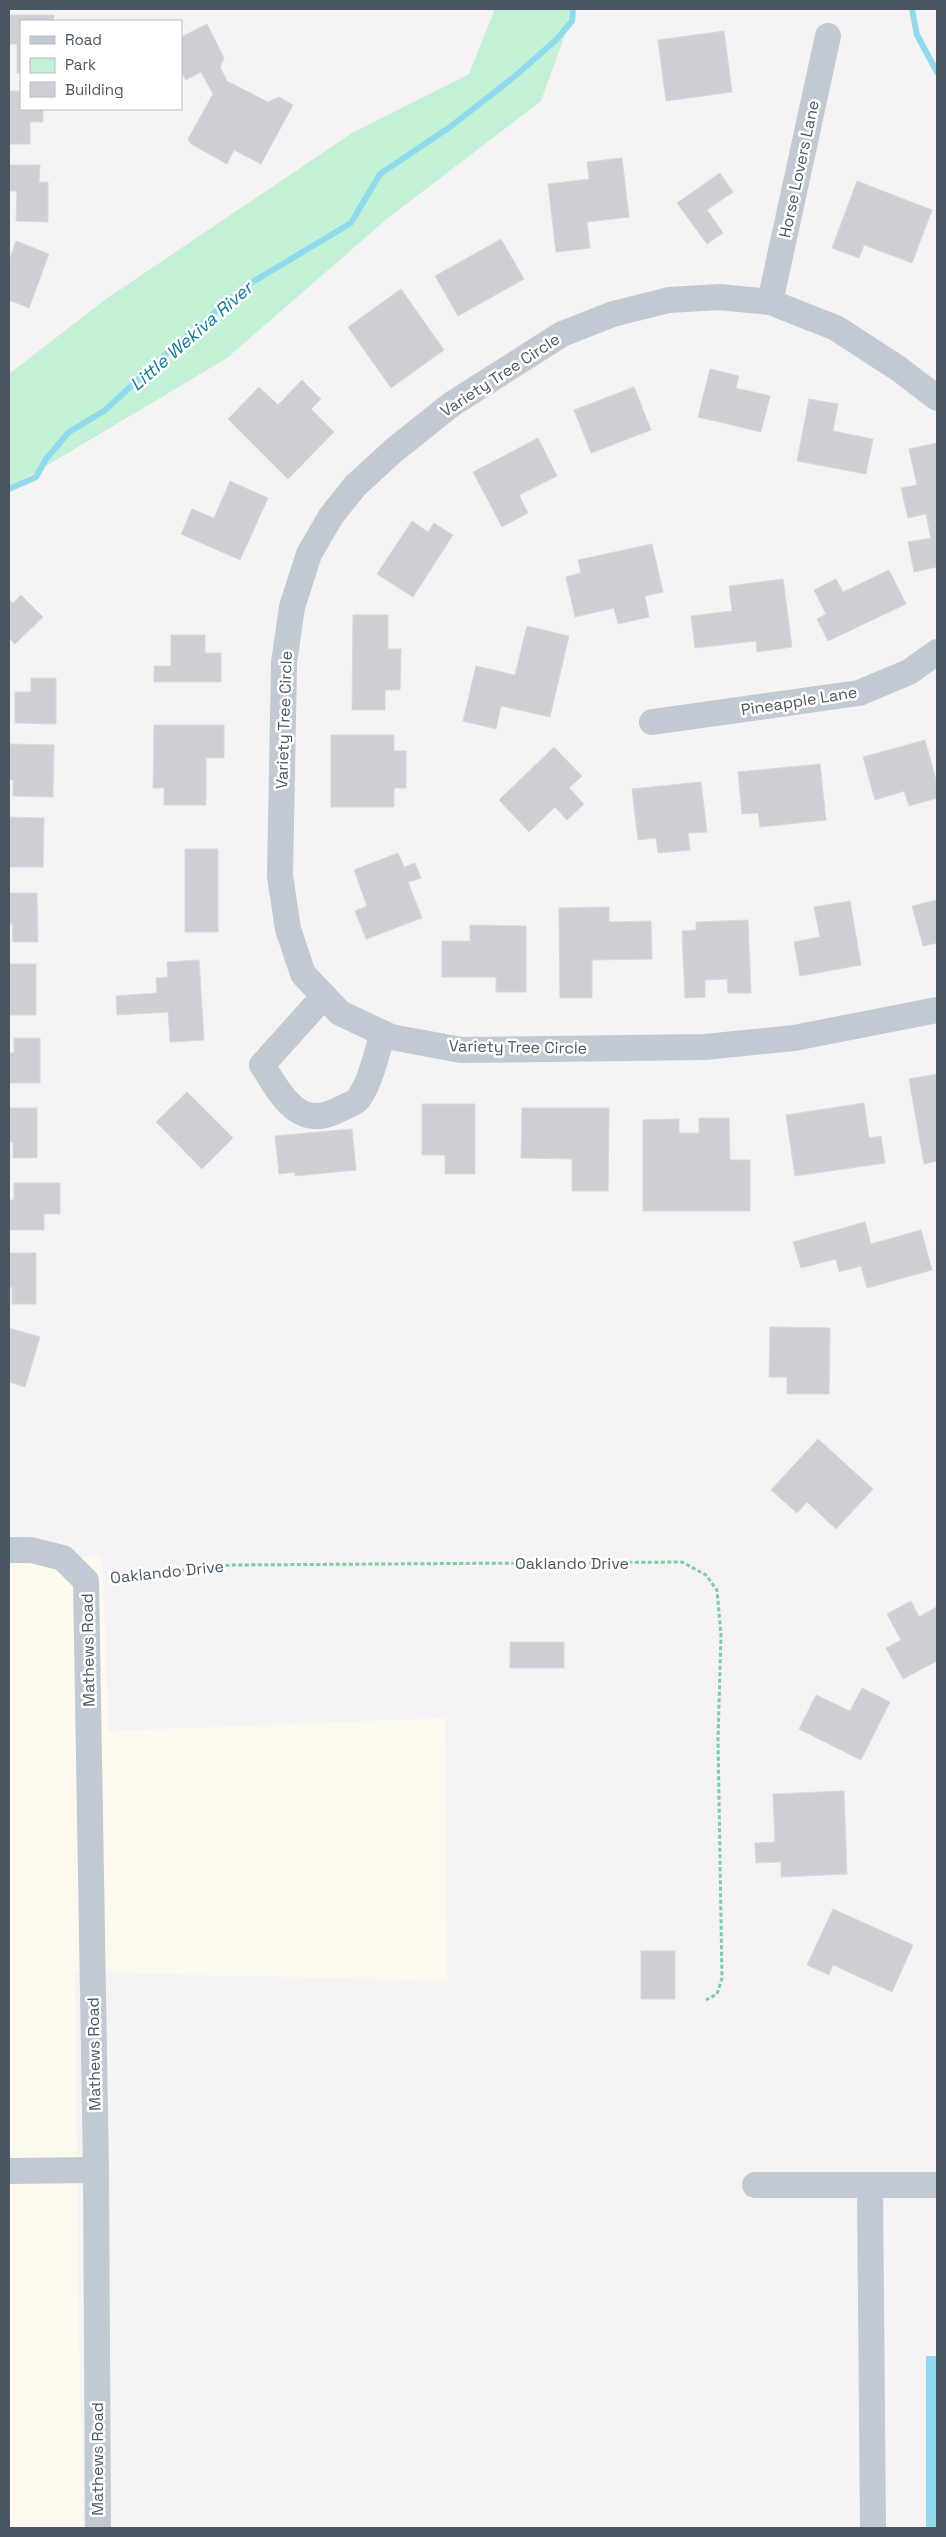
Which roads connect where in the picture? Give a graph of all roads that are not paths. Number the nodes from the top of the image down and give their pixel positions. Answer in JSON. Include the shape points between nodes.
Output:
{"nodes":[{"id":1,"x":828,"y":36,"type":"dead end"},
{"id":2,"x":770,"y":302,"type":"junction"},
{"id":3,"x":937,"y":398,"type":"edge"},
{"id":4,"x":937,"y":652,"type":"edge"},
{"id":5,"x":652,"y":722,"type":"dead end"},
{"id":6,"x":324,"y":996,"type":"junction"},
{"id":7,"x":937,"y":1010,"type":"edge"},
{"id":8,"x":383,"y":1033,"type":"junction"},
{"id":9,"x":9,"y":1550,"type":"edge"},
{"id":10,"x":86,"y":1581,"type":"joint"},
{"id":11,"x":96,"y":2170,"type":"junction"},
{"id":12,"x":9,"y":2171,"type":"edge"},
{"id":13,"x":756,"y":2185,"type":"dead end"},
{"id":14,"x":870,"y":2185,"type":"junction"},
{"id":15,"x":937,"y":2185,"type":"edge"},
{"id":16,"x":98,"y":2528,"type":"edge"},
{"id":17,"x":873,"y":2528,"type":"edge"}],
"edges":[{"from":1,"to":2,"type":"street","name":"Horse Lovers Lane"},
{"from":2,"to":3,"type":"street","name":"Variety Tree Circle","via":[[836,328]]},
{"from":2,"to":6,"type":"street","name":"Variety Tree Circle","via":[[719,297],[669,300],[613,314],[562,334],[452,404],[355,486],[331,516],[309,554],[290,616],[284,662],[280,856],[288,929],[303,974]]},
{"from":4,"to":5,"type":"street","name":"Pineapple Lane","via":[[909,672],[859,693]]},
{"from":6,"to":8,"type":"street","name":"Variety Tree Circle","via":[[340,1012]]},
{"from":6,"to":8,"type":"street","via":[[262,1065],[286,1104],[306,1115],[329,1115],[358,1099],[370,1075]]},
{"from":7,"to":8,"type":"street","name":"Variety Tree Circle","via":[[794,1038],[705,1047],[461,1050]]},
{"from":9,"to":10,"type":"street","name":"Oaklando Drive","via":[[31,1550],[63,1558]]},
{"from":10,"to":11,"type":"street","name":"Mathews Road"},
{"from":11,"to":12,"type":"street"},
{"from":11,"to":16,"type":"street","name":"Mathews Road"},
{"from":13,"to":14,"type":"street"},
{"from":14,"to":15,"type":"street"},
{"from":14,"to":17,"type":"street"}]}
